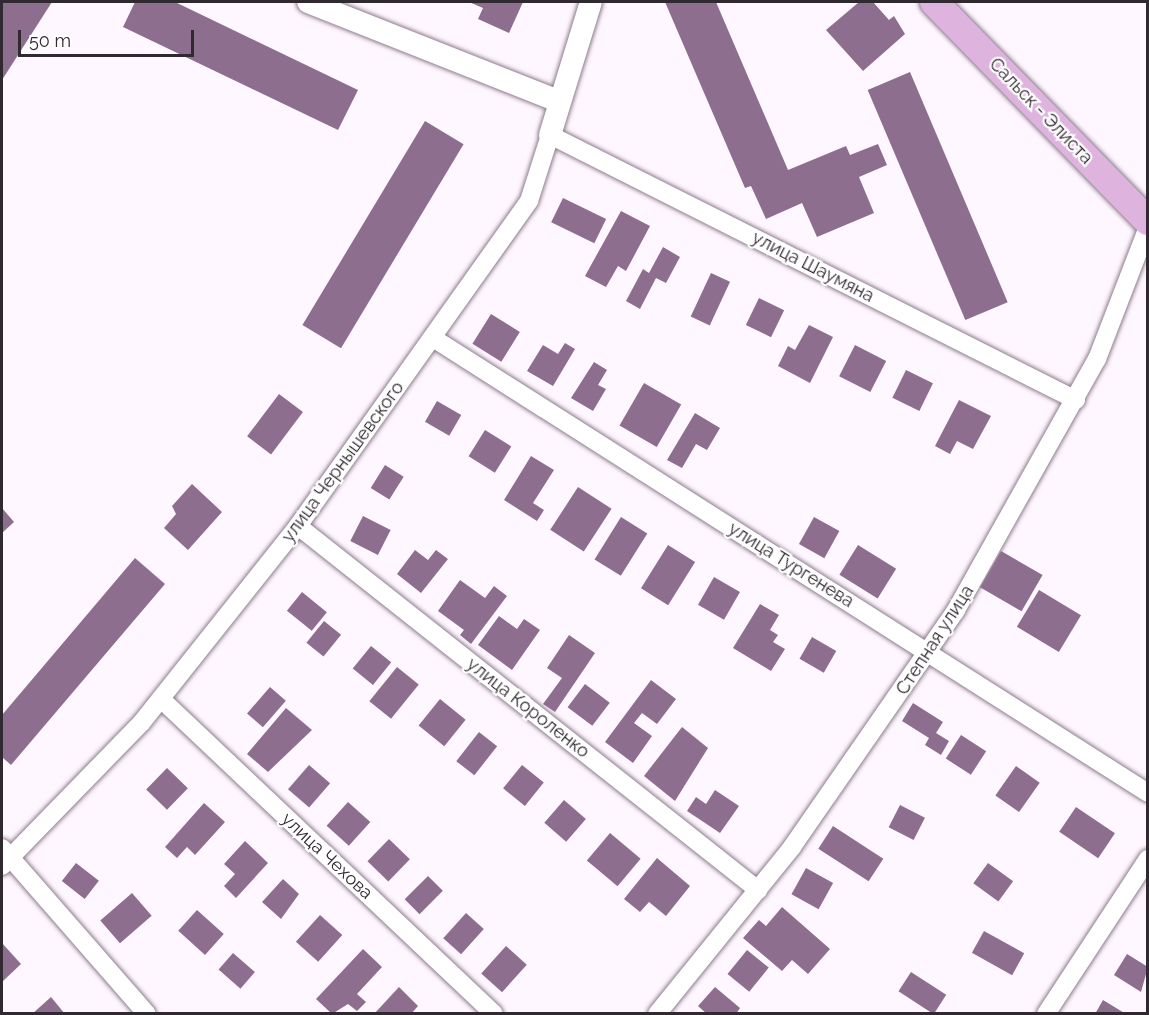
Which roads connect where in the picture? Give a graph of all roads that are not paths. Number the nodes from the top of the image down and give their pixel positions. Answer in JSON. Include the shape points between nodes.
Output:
{"nodes":[{"id":1,"x":308,"y":2,"type":"edge"},
{"id":2,"x":591,"y":2,"type":"edge"},
{"id":3,"x":934,"y":2,"type":"edge"},
{"id":4,"x":558,"y":101,"type":"junction"},
{"id":5,"x":550,"y":135,"type":"junction"},
{"id":6,"x":1148,"y":221,"type":"edge"},
{"id":7,"x":1148,"y":227,"type":"edge"},
{"id":8,"x":433,"y":338,"type":"junction"},
{"id":9,"x":1076,"y":400,"type":"junction"},
{"id":10,"x":298,"y":526,"type":"junction"},
{"id":11,"x":928,"y":652,"type":"junction"},
{"id":12,"x":161,"y":699,"type":"junction"},
{"id":13,"x":1148,"y":793,"type":"edge"},
{"id":14,"x":4,"y":857,"type":"edge"},
{"id":15,"x":1148,"y":859,"type":"edge"},
{"id":16,"x":759,"y":890,"type":"junction"},
{"id":17,"x":147,"y":1014,"type":"edge"},
{"id":18,"x":494,"y":1014,"type":"edge"},
{"id":19,"x":657,"y":1014,"type":"edge"},
{"id":20,"x":1046,"y":1014,"type":"edge"}],
"edges":[{"from":1,"to":4,"type":"street"},
{"from":2,"to":4,"type":"street","name":"улица Чернышевского"},
{"from":3,"to":6,"type":"main road","name":"Сальск - Элиста"},
{"from":4,"to":5,"type":"street","name":"улица Чернышевского"},
{"from":5,"to":8,"type":"street","name":"улица Чернышевского","via":[[529,201]]},
{"from":5,"to":9,"type":"street","name":"улица Шаумяна"},
{"from":7,"to":9,"type":"street","name":"Степная улица","via":[[1097,359]]},
{"from":8,"to":10,"type":"street","name":"улица Чернышевского"},
{"from":8,"to":11,"type":"street","name":"улица Тургенева"},
{"from":9,"to":11,"type":"street","name":"Степная улица"},
{"from":10,"to":12,"type":"street","name":"улица Чернышевского"},
{"from":10,"to":16,"type":"street","name":"улица Короленко"},
{"from":11,"to":13,"type":"street","name":"улица Тургенева"},
{"from":11,"to":16,"type":"street","name":"Степная улица"},
{"from":12,"to":14,"type":"street","name":"улица Чернышевского"},
{"from":12,"to":18,"type":"street","name":"улица Чехова"},
{"from":14,"to":17,"type":"street"},
{"from":15,"to":20,"type":"street"},
{"from":16,"to":19,"type":"street","name":"Степная улица"}]}
